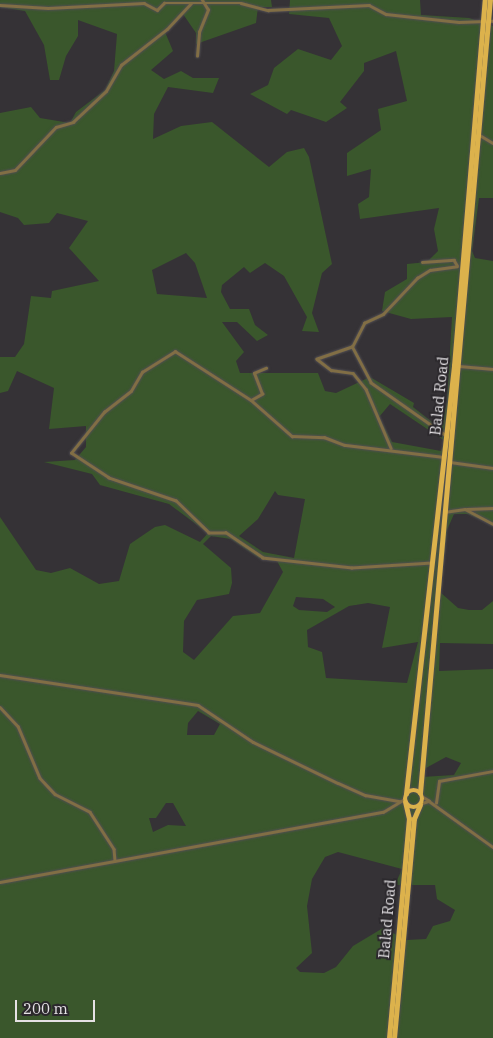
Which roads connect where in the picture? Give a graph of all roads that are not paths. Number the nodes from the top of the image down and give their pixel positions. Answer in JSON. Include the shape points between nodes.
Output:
{"nodes":[{"id":1,"x":349,"y":0,"type":"edge"},
{"id":2,"x":485,"y":0,"type":"edge"},
{"id":3,"x":490,"y":0,"type":"edge"},
{"id":4,"x":203,"y":1,"type":"edge"},
{"id":5,"x":191,"y":3,"type":"junction"},
{"id":6,"x":0,"y":5,"type":"edge"},
{"id":7,"x":346,"y":5,"type":"junction"},
{"id":8,"x":488,"y":20,"type":"edge"},
{"id":9,"x":197,"y":56,"type":"dead end"},
{"id":10,"x":478,"y":134,"type":"junction"},
{"id":11,"x":493,"y":143,"type":"edge"},
{"id":12,"x":0,"y":173,"type":"edge"},
{"id":13,"x":422,"y":262,"type":"dead end"},
{"id":14,"x":457,"y":266,"type":"junction"},
{"id":15,"x":465,"y":268,"type":"junction"},
{"id":16,"x":352,"y":347,"type":"junction"},
{"id":17,"x":459,"y":366,"type":"junction"},
{"id":18,"x":266,"y":368,"type":"dead end"},
{"id":19,"x":493,"y":369,"type":"edge"},
{"id":20,"x":251,"y":400,"type":"junction"},
{"id":21,"x":447,"y":437,"type":"junction"},
{"id":22,"x":391,"y":448,"type":"junction"},
{"id":23,"x":445,"y":457,"type":"junction"},
{"id":24,"x":450,"y":462,"type":"junction"},
{"id":25,"x":493,"y":468,"type":"edge"},
{"id":26,"x":465,"y":508,"type":"junction"},
{"id":27,"x":493,"y":508,"type":"edge"},
{"id":28,"x":444,"y":512,"type":"junction"},
{"id":29,"x":493,"y":524,"type":"edge"},
{"id":30,"x":434,"y":563,"type":"junction"},
{"id":31,"x":0,"y":675,"type":"edge"},
{"id":32,"x":0,"y":707,"type":"edge"},
{"id":33,"x":493,"y":771,"type":"edge"},
{"id":34,"x":406,"y":794,"type":"junction"},
{"id":35,"x":421,"y":795,"type":"junction"},
{"id":36,"x":403,"y":801,"type":"junction"},
{"id":37,"x":429,"y":801,"type":"junction"},
{"id":38,"x":436,"y":803,"type":"junction"},
{"id":39,"x":421,"y":804,"type":"junction"},
{"id":40,"x":493,"y":847,"type":"edge"},
{"id":41,"x":115,"y":862,"type":"junction"},
{"id":42,"x":0,"y":882,"type":"edge"},
{"id":43,"x":389,"y":1038,"type":"edge"},
{"id":44,"x":394,"y":1038,"type":"edge"}],
"edges":[{"from":1,"to":7,"type":"street"},
{"from":2,"to":8,"type":"highway","name":"Balad Road"},
{"from":3,"to":8,"type":"highway","name":"Balad Road"},
{"from":4,"to":5,"type":"street"},
{"from":4,"to":7,"type":"street","via":[[241,3],[268,10]]},
{"from":4,"to":9,"type":"street","via":[[208,10],[199,32]]},
{"from":5,"to":6,"type":"street","via":[[164,3],[157,10],[144,3],[48,8]]},
{"from":5,"to":12,"type":"street","via":[[167,29],[121,65],[106,91],[73,122],[56,126],[15,170]]},
{"from":7,"to":8,"type":"street","via":[[458,22]]},
{"from":8,"to":10,"type":"highway","name":"Balad Road"},
{"from":8,"to":15,"type":"highway","name":"Balad Road"},
{"from":10,"to":11,"type":"street"},
{"from":10,"to":15,"type":"highway","name":"Balad Road"},
{"from":13,"to":14,"type":"street","via":[[454,260]]},
{"from":14,"to":15,"type":"street"},
{"from":14,"to":16,"type":"street","via":[[430,270],[417,278],[383,314],[364,323]]},
{"from":15,"to":17,"type":"highway","name":"Balad Road"},
{"from":15,"to":21,"type":"highway","name":"Balad Road"},
{"from":16,"to":21,"type":"street","via":[[370,383]]},
{"from":16,"to":22,"type":"street","via":[[317,358],[332,370],[353,373],[366,389]]},
{"from":17,"to":19,"type":"street"},
{"from":17,"to":24,"type":"highway","name":"Balad Road"},
{"from":18,"to":20,"type":"street","via":[[254,373],[262,394]]},
{"from":20,"to":22,"type":"street","via":[[292,436]]},
{"from":20,"to":30,"type":"street","via":[[175,351],[142,372],[131,391],[104,412],[72,456],[109,478],[176,501],[209,533],[226,534],[263,558],[352,568]]},
{"from":21,"to":23,"type":"highway","name":"Balad Road"},
{"from":22,"to":23,"type":"street"},
{"from":23,"to":30,"type":"highway","name":"Balad Road"},
{"from":24,"to":25,"type":"street"},
{"from":24,"to":28,"type":"highway","name":"Balad Road"},
{"from":26,"to":27,"type":"street"},
{"from":26,"to":28,"type":"street"},
{"from":26,"to":29,"type":"street"},
{"from":28,"to":35,"type":"highway","name":"Balad Road"},
{"from":30,"to":34,"type":"highway","name":"Balad Road"},
{"from":31,"to":36,"type":"street","via":[[198,705],[253,742],[338,783],[365,795]]},
{"from":32,"to":41,"type":"street","via":[[18,726],[40,778],[55,794],[90,812],[114,849]]},
{"from":33,"to":38,"type":"street","via":[[439,781]]},
{"from":34,"to":35,"type":"highway"},
{"from":34,"to":36,"type":"highway","name":"Balad Road"},
{"from":35,"to":37,"type":"street"},
{"from":35,"to":39,"type":"highway","name":"Balad Road"},
{"from":36,"to":39,"type":"highway","via":[[412,808]]},
{"from":36,"to":41,"type":"street","via":[[383,812]]},
{"from":36,"to":43,"type":"highway","name":"Balad Road","via":[[408,820]]},
{"from":37,"to":38,"type":"street"},
{"from":37,"to":39,"type":"street"},
{"from":38,"to":40,"type":"street"},
{"from":39,"to":44,"type":"highway","name":"Balad Road","via":[[414,820]]},
{"from":41,"to":42,"type":"street"}]}
